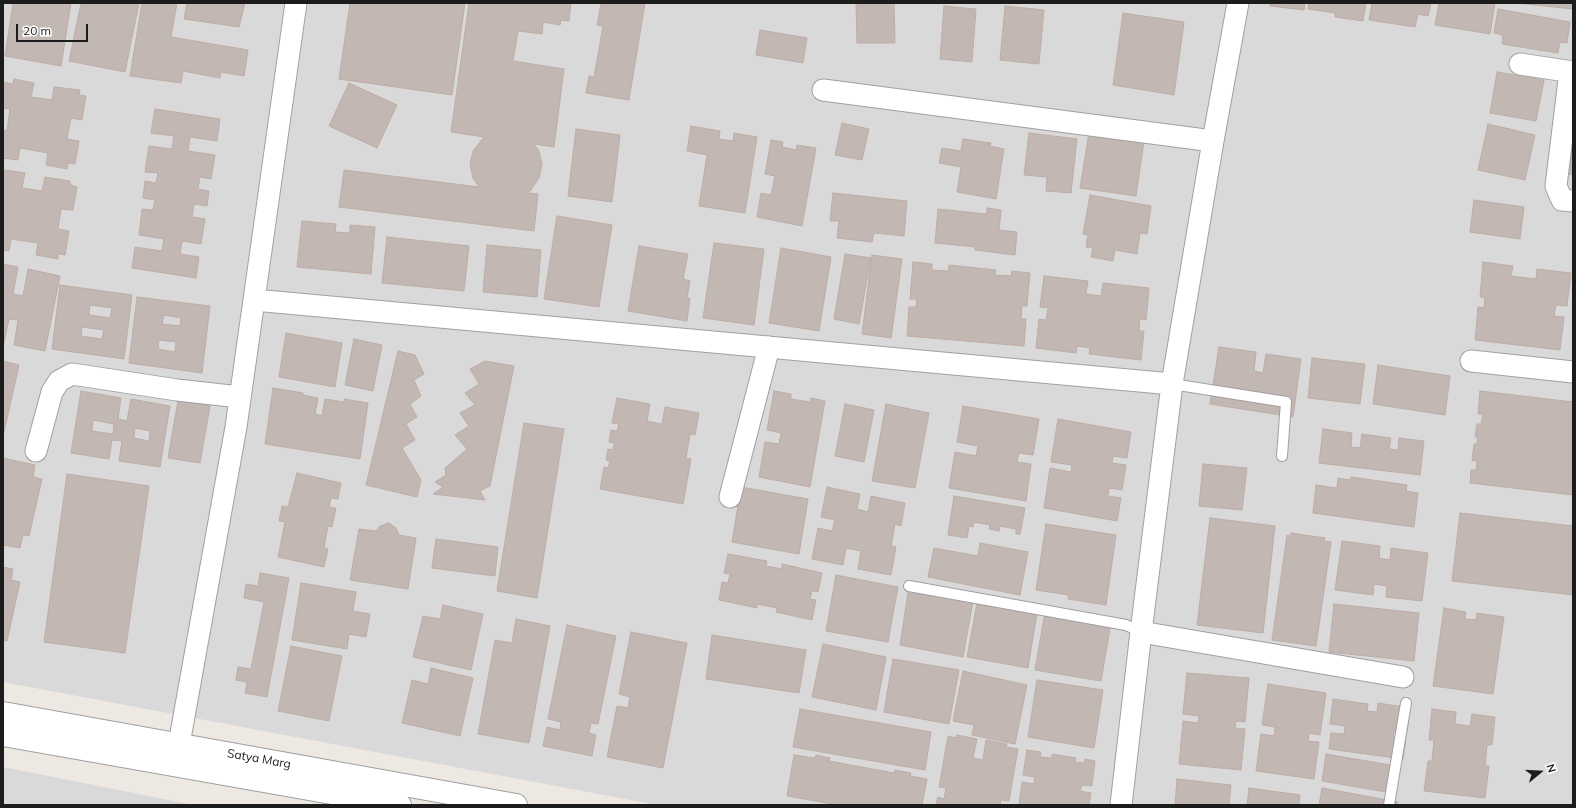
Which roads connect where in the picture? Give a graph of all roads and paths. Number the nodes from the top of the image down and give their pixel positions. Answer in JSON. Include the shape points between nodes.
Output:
{"nodes":[{"id":1,"x":296,"y":3,"type":"edge"},
{"id":2,"x":1238,"y":3,"type":"edge"},
{"id":3,"x":1520,"y":64,"type":"dead end"},
{"id":4,"x":1572,"y":72,"type":"edge"},
{"id":5,"x":823,"y":90,"type":"dead end"},
{"id":6,"x":1213,"y":141,"type":"junction"},
{"id":7,"x":1573,"y":201,"type":"edge"},
{"id":8,"x":254,"y":300,"type":"junction"},
{"id":9,"x":769,"y":347,"type":"junction"},
{"id":10,"x":1471,"y":361,"type":"dead end"},
{"id":11,"x":1573,"y":372,"type":"edge"},
{"id":12,"x":1172,"y":384,"type":"junction"},
{"id":13,"x":240,"y":397,"type":"junction"},
{"id":14,"x":36,"y":452,"type":"dead end"},
{"id":15,"x":1282,"y":456,"type":"dead end"},
{"id":16,"x":730,"y":497,"type":"dead end"},
{"id":17,"x":909,"y":586,"type":"dead end"},
{"id":18,"x":1141,"y":632,"type":"junction"},
{"id":19,"x":1402,"y":676,"type":"dead end"},
{"id":20,"x":1406,"y":703,"type":"dead end"},
{"id":21,"x":3,"y":713,"type":"edge"},
{"id":22,"x":3,"y":736,"type":"edge"},
{"id":23,"x":177,"y":755,"type":"junction"},
{"id":24,"x":400,"y":805,"type":"edge"},
{"id":25,"x":516,"y":805,"type":"edge"},
{"id":26,"x":1122,"y":805,"type":"edge"},
{"id":27,"x":1389,"y":805,"type":"edge"}],
"edges":[{"from":1,"to":8,"type":"street"},
{"from":2,"to":6,"type":"street"},
{"from":3,"to":4,"type":"street"},
{"from":4,"to":7,"type":"street","via":[[1556,186],[1562,200]]},
{"from":5,"to":6,"type":"street"},
{"from":6,"to":12,"type":"street"},
{"from":8,"to":9,"type":"street"},
{"from":8,"to":13,"type":"street"},
{"from":9,"to":12,"type":"street"},
{"from":9,"to":16,"type":"street"},
{"from":10,"to":11,"type":"street"},
{"from":12,"to":15,"type":"lane","via":[[1286,402]]},
{"from":12,"to":18,"type":"street"},
{"from":13,"to":14,"type":"street","via":[[72,374],[59,381],[52,392]]},
{"from":13,"to":23,"type":"street"},
{"from":17,"to":18,"type":"lane","via":[[1126,625]]},
{"from":18,"to":19,"type":"street"},
{"from":18,"to":26,"type":"street"},
{"from":20,"to":27,"type":"lane"},
{"from":21,"to":23,"type":"street","name":"Satya Marg"},
{"from":22,"to":23,"type":"street","name":"Satya Marg"},
{"from":23,"to":24,"type":"street","name":"Satya Marg"},
{"from":23,"to":25,"type":"street","name":"Satya Marg"}]}
